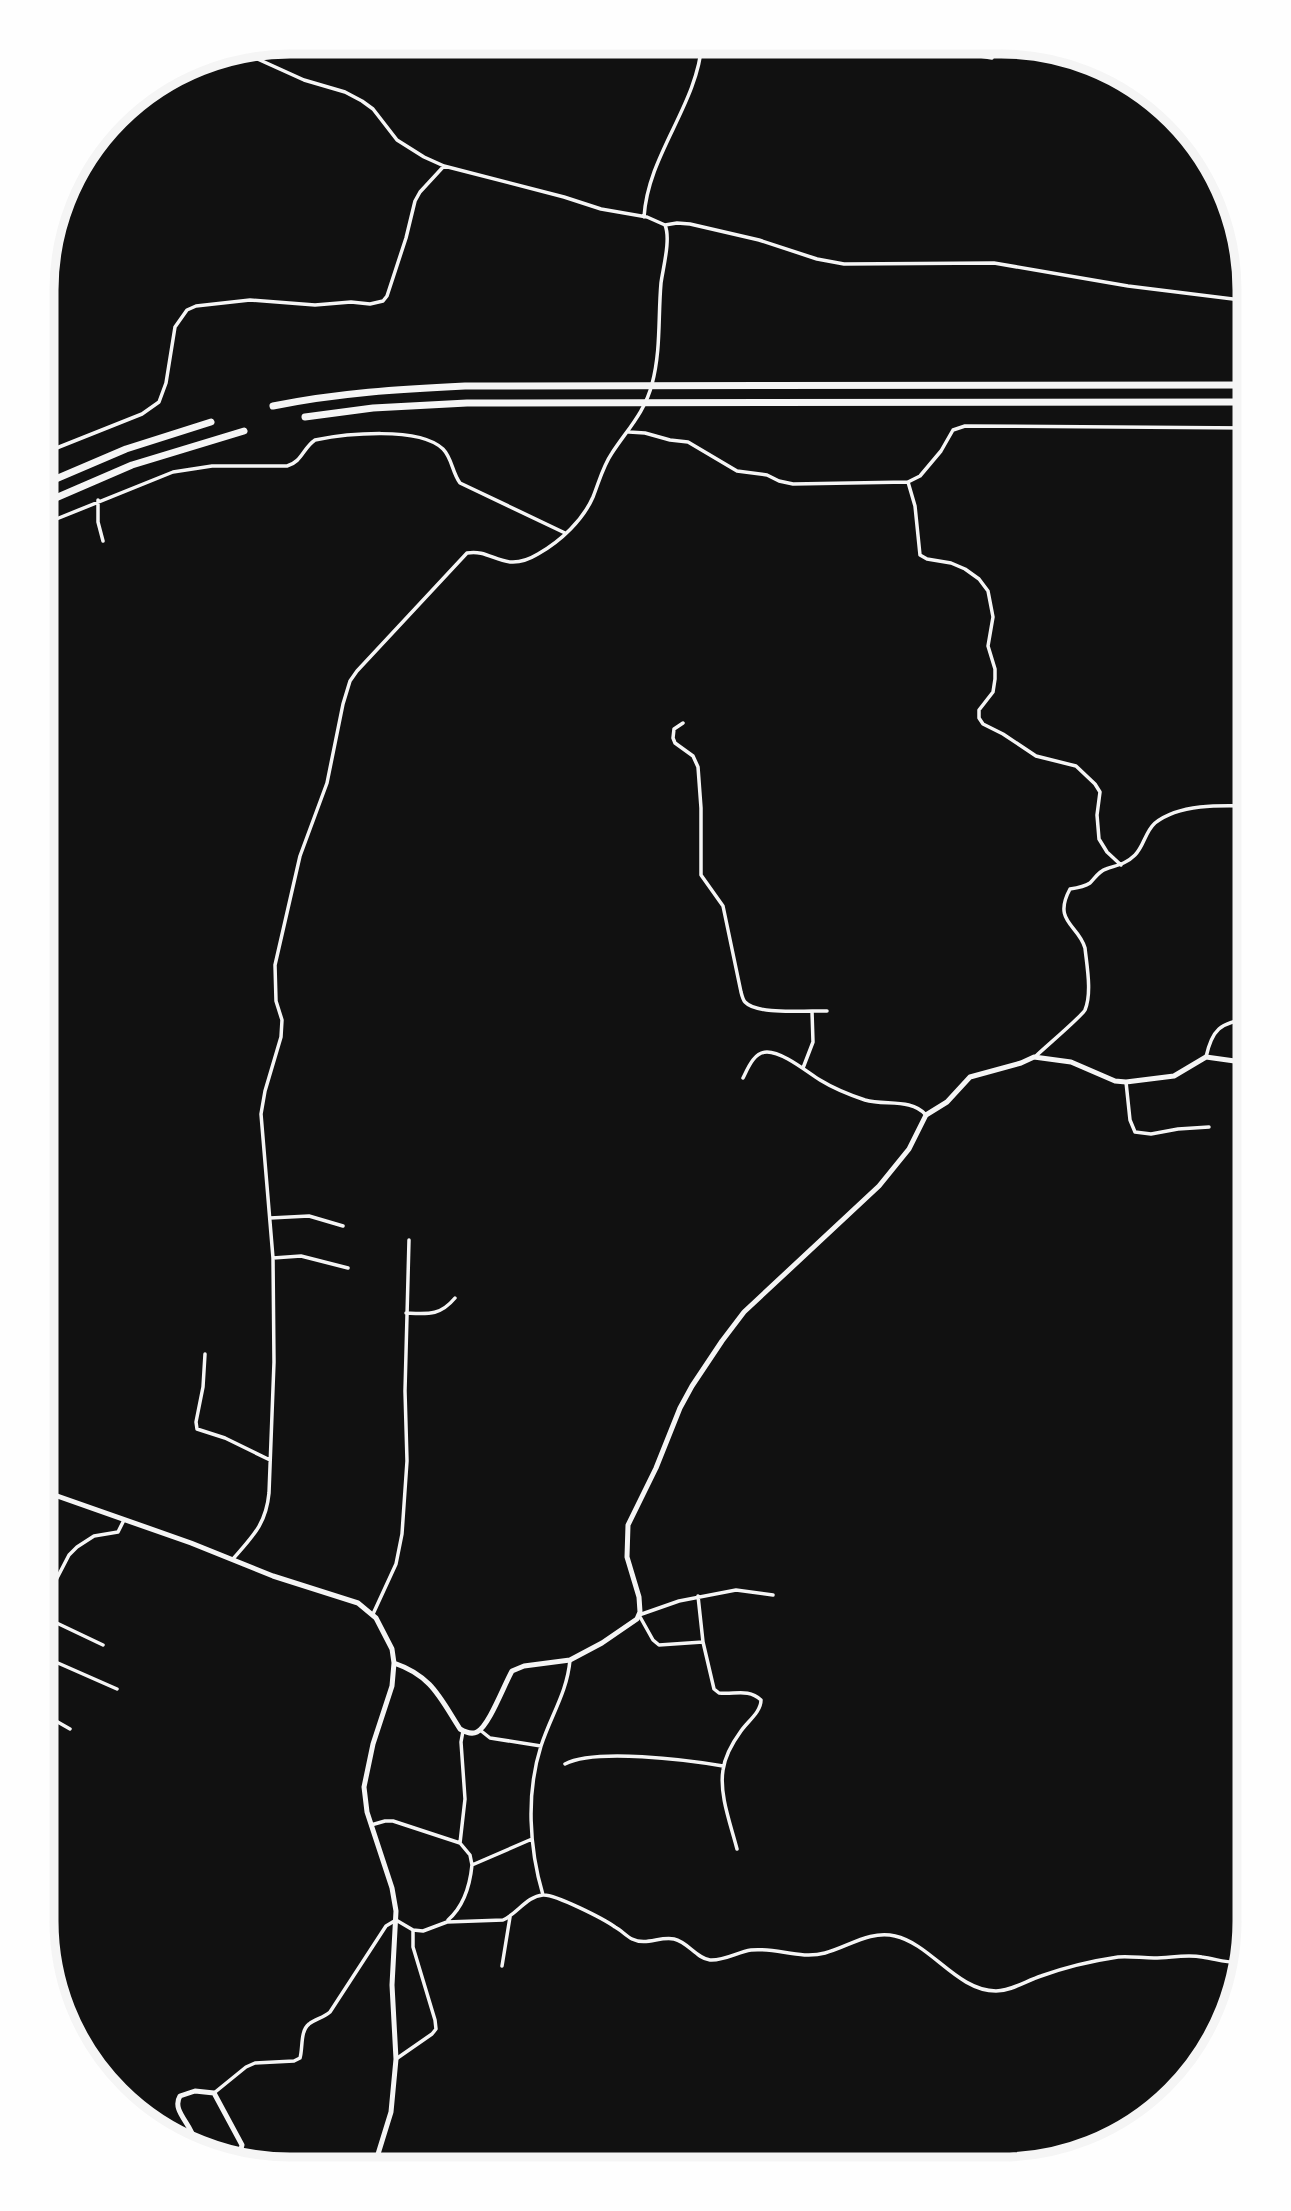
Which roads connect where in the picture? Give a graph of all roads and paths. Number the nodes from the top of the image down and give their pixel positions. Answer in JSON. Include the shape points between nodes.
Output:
{"nodes":[{"id":1,"x":700,"y":54,"type":"edge"},
{"id":2,"x":968,"y":54,"type":"edge"},
{"id":3,"x":254,"y":57,"type":"edge"},
{"id":4,"x":992,"y":58,"type":"dead end"},
{"id":5,"x":444,"y":166,"type":"junction"},
{"id":6,"x":643,"y":217,"type":"junction"},
{"id":7,"x":665,"y":225,"type":"junction"},
{"id":8,"x":1237,"y":300,"type":"edge"},
{"id":9,"x":1237,"y":385,"type":"edge"},
{"id":10,"x":1237,"y":402,"type":"edge"},
{"id":11,"x":273,"y":407,"type":"dead end"},
{"id":12,"x":305,"y":417,"type":"dead end"},
{"id":13,"x":211,"y":422,"type":"dead end"},
{"id":14,"x":1237,"y":428,"type":"edge"},
{"id":15,"x":244,"y":431,"type":"dead end"},
{"id":16,"x":629,"y":432,"type":"junction"},
{"id":17,"x":54,"y":449,"type":"edge"},
{"id":18,"x":54,"y":480,"type":"edge"},
{"id":19,"x":908,"y":482,"type":"junction"},
{"id":20,"x":54,"y":499,"type":"edge"},
{"id":21,"x":99,"y":500,"type":"junction"},
{"id":22,"x":54,"y":520,"type":"edge"},
{"id":23,"x":565,"y":533,"type":"junction"},
{"id":24,"x":103,"y":541,"type":"dead end"},
{"id":25,"x":683,"y":723,"type":"dead end"},
{"id":26,"x":1237,"y":806,"type":"edge"},
{"id":27,"x":1121,"y":865,"type":"junction"},
{"id":28,"x":812,"y":1011,"type":"junction"},
{"id":29,"x":827,"y":1011,"type":"dead end"},
{"id":30,"x":1237,"y":1021,"type":"edge"},
{"id":31,"x":1034,"y":1057,"type":"junction"},
{"id":32,"x":1206,"y":1058,"type":"junction"},
{"id":33,"x":1237,"y":1062,"type":"edge"},
{"id":34,"x":803,"y":1068,"type":"junction"},
{"id":35,"x":743,"y":1078,"type":"dead end"},
{"id":36,"x":1126,"y":1082,"type":"junction"},
{"id":37,"x":926,"y":1115,"type":"junction"},
{"id":38,"x":1209,"y":1127,"type":"dead end"},
{"id":39,"x":270,"y":1218,"type":"junction"},
{"id":40,"x":343,"y":1227,"type":"dead end"},
{"id":41,"x":409,"y":1240,"type":"dead end"},
{"id":42,"x":273,"y":1258,"type":"junction"},
{"id":43,"x":348,"y":1268,"type":"dead end"},
{"id":44,"x":455,"y":1298,"type":"dead end"},
{"id":45,"x":406,"y":1313,"type":"junction"},
{"id":46,"x":205,"y":1354,"type":"dead end"},
{"id":47,"x":270,"y":1460,"type":"junction"},
{"id":48,"x":54,"y":1495,"type":"edge"},
{"id":49,"x":124,"y":1520,"type":"junction"},
{"id":50,"x":232,"y":1560,"type":"junction"},
{"id":51,"x":54,"y":1583,"type":"edge"},
{"id":52,"x":773,"y":1595,"type":"dead end"},
{"id":53,"x":698,"y":1596,"type":"junction"},
{"id":54,"x":372,"y":1614,"type":"junction"},
{"id":55,"x":639,"y":1615,"type":"junction"},
{"id":56,"x":54,"y":1622,"type":"edge"},
{"id":57,"x":703,"y":1642,"type":"junction"},
{"id":58,"x":103,"y":1645,"type":"dead end"},
{"id":59,"x":570,"y":1660,"type":"junction"},
{"id":60,"x":54,"y":1661,"type":"edge"},
{"id":61,"x":394,"y":1663,"type":"junction"},
{"id":62,"x":117,"y":1689,"type":"dead end"},
{"id":63,"x":54,"y":1720,"type":"edge"},
{"id":64,"x":70,"y":1729,"type":"dead end"},
{"id":65,"x":480,"y":1730,"type":"junction"},
{"id":66,"x":463,"y":1731,"type":"junction"},
{"id":67,"x":541,"y":1746,"type":"junction"},
{"id":68,"x":565,"y":1764,"type":"dead end"},
{"id":69,"x":723,"y":1766,"type":"junction"},
{"id":70,"x":371,"y":1825,"type":"junction"},
{"id":71,"x":532,"y":1839,"type":"junction"},
{"id":72,"x":460,"y":1843,"type":"junction"},
{"id":73,"x":737,"y":1849,"type":"dead end"},
{"id":74,"x":472,"y":1865,"type":"junction"},
{"id":75,"x":543,"y":1895,"type":"junction"},
{"id":76,"x":510,"y":1917,"type":"junction"},
{"id":77,"x":396,"y":1920,"type":"junction"},
{"id":78,"x":447,"y":1922,"type":"junction"},
{"id":79,"x":413,"y":1930,"type":"junction"},
{"id":80,"x":1232,"y":1964,"type":"edge"},
{"id":81,"x":502,"y":1966,"type":"dead end"},
{"id":82,"x":396,"y":2059,"type":"junction"},
{"id":83,"x":214,"y":2093,"type":"junction"},
{"id":84,"x":193,"y":2136,"type":"edge"},
{"id":85,"x":239,"y":2151,"type":"edge"},
{"id":86,"x":377,"y":2157,"type":"edge"}],
"edges":[{"from":1,"to":6,"type":"street","via":[[691,92],[650,179]]},
{"from":2,"to":4,"type":"street"},
{"from":3,"to":5,"type":"street","via":[[362,100],[397,140]]},
{"from":5,"to":6,"type":"street"},
{"from":5,"to":17,"type":"street","via":[[417,196],[383,301],[315,305],[250,300],[187,310],[175,327],[159,402],[142,414]]},
{"from":6,"to":7,"type":"street"},
{"from":7,"to":8,"type":"street","via":[[690,224],[844,264],[994,263]]},
{"from":7,"to":16,"type":"street","via":[[668,235],[655,372]]},
{"from":9,"to":11,"type":"highway","via":[[465,386],[349,393]]},
{"from":10,"to":12,"type":"highway","via":[[477,403]]},
{"from":13,"to":18,"type":"highway","via":[[126,449]]},
{"from":14,"to":19,"type":"street","via":[[965,426],[953,430],[920,476]]},
{"from":15,"to":20,"type":"highway","via":[[132,465]]},
{"from":16,"to":19,"type":"street","via":[[688,442],[737,471],[785,483]]},
{"from":16,"to":23,"type":"street","via":[[610,455],[587,509]]},
{"from":19,"to":27,"type":"street","via":[[920,555],[965,569],[979,579],[992,604],[988,646],[996,679],[979,710],[982,724],[1036,756],[1076,766],[1095,784],[1100,792],[1099,839]]},
{"from":21,"to":22,"type":"street"},
{"from":21,"to":23,"type":"street","via":[[173,472],[212,466],[287,466],[297,462],[315,440],[395,433],[436,444],[446,452],[460,482]]},
{"from":21,"to":24,"type":"street"},
{"from":23,"to":39,"type":"street","via":[[537,555],[514,562],[467,553],[350,681],[327,783],[300,856],[275,965],[281,1037],[261,1114]]},
{"from":25,"to":28,"type":"street","via":[[674,729],[673,738],[698,766],[701,875],[723,906],[745,1002],[768,1010]]},
{"from":26,"to":27,"type":"street","via":[[1182,811],[1163,818],[1148,831],[1134,856]]},
{"from":27,"to":31,"type":"street","via":[[1067,892],[1066,922],[1085,948],[1087,1002],[1081,1016]]},
{"from":28,"to":29,"type":"street"},
{"from":28,"to":34,"type":"street","via":[[813,1042]]},
{"from":30,"to":32,"type":"street","via":[[1215,1031]]},
{"from":31,"to":36,"type":"street","via":[[1071,1062],[1115,1082]]},
{"from":31,"to":37,"type":"street","via":[[970,1077],[947,1102]]},
{"from":32,"to":33,"type":"street"},
{"from":32,"to":36,"type":"street","via":[[1174,1076]]},
{"from":34,"to":35,"type":"street","via":[[767,1052],[754,1058]]},
{"from":34,"to":37,"type":"street","via":[[866,1100],[916,1106]]},
{"from":36,"to":38,"type":"street","via":[[1135,1132]]},
{"from":37,"to":55,"type":"street","via":[[909,1149],[879,1186],[739,1319],[686,1396],[628,1525],[627,1557]]},
{"from":39,"to":40,"type":"street","via":[[309,1216]]},
{"from":39,"to":42,"type":"street"},
{"from":41,"to":45,"type":"street"},
{"from":42,"to":43,"type":"street","via":[[309,1257]]},
{"from":42,"to":47,"type":"street"},
{"from":44,"to":45,"type":"street","via":[[446,1309],[433,1314]]},
{"from":45,"to":54,"type":"street","via":[[407,1461],[402,1534],[393,1573]]},
{"from":46,"to":47,"type":"street","via":[[197,1429]]},
{"from":47,"to":50,"type":"street","via":[[266,1513]]},
{"from":48,"to":49,"type":"street"},
{"from":49,"to":50,"type":"street"},
{"from":49,"to":51,"type":"street","via":[[118,1532],[94,1536],[77,1546]]},
{"from":50,"to":54,"type":"street","via":[[352,1601]]},
{"from":52,"to":53,"type":"street","via":[[736,1590]]},
{"from":53,"to":55,"type":"street"},
{"from":53,"to":57,"type":"street"},
{"from":54,"to":61,"type":"street","via":[[392,1649]]},
{"from":55,"to":57,"type":"street","via":[[659,1645]]},
{"from":55,"to":59,"type":"street","via":[[630,1626]]},
{"from":56,"to":58,"type":"street"},
{"from":57,"to":69,"type":"street","via":[[714,1689],[761,1700]]},
{"from":59,"to":65,"type":"street","via":[[512,1671]]},
{"from":59,"to":67,"type":"street","via":[[567,1684]]},
{"from":60,"to":62,"type":"street"},
{"from":61,"to":66,"type":"street","via":[[430,1682]]},
{"from":61,"to":70,"type":"street","via":[[364,1787]]},
{"from":63,"to":64,"type":"street"},
{"from":65,"to":66,"type":"street"},
{"from":65,"to":67,"type":"street","via":[[490,1738]]},
{"from":66,"to":72,"type":"street","via":[[465,1798]]},
{"from":67,"to":71,"type":"street","via":[[533,1786]]},
{"from":68,"to":69,"type":"street","via":[[584,1758],[673,1758]]},
{"from":69,"to":73,"type":"street","via":[[725,1799]]},
{"from":70,"to":72,"type":"street","via":[[393,1821]]},
{"from":70,"to":77,"type":"street","via":[[393,1890]]},
{"from":71,"to":74,"type":"street"},
{"from":71,"to":75,"type":"street"},
{"from":72,"to":74,"type":"street"},
{"from":74,"to":78,"type":"street","via":[[458,1911]]},
{"from":75,"to":76,"type":"street"},
{"from":75,"to":80,"type":"street","via":[[610,1923],[633,1940],[674,1939],[713,1960],[765,1949],[811,1955],[877,1935],[892,1935],[905,1938],[985,1990],[998,1991],[1068,1967],[1127,1956],[1192,1956]]},
{"from":76,"to":78,"type":"street"},
{"from":76,"to":81,"type":"street"},
{"from":77,"to":79,"type":"street"},
{"from":77,"to":82,"type":"street","via":[[392,1985]]},
{"from":77,"to":83,"type":"street","via":[[386,1926],[330,2012],[305,2028],[300,2058],[255,2063]]},
{"from":78,"to":79,"type":"street"},
{"from":79,"to":82,"type":"street","via":[[412,1947],[436,2029]]},
{"from":82,"to":86,"type":"street","via":[[391,2112]]},
{"from":83,"to":84,"type":"street","via":[[195,2091],[180,2096],[177,2102]]},
{"from":83,"to":85,"type":"street","via":[[242,2145]]}]}
